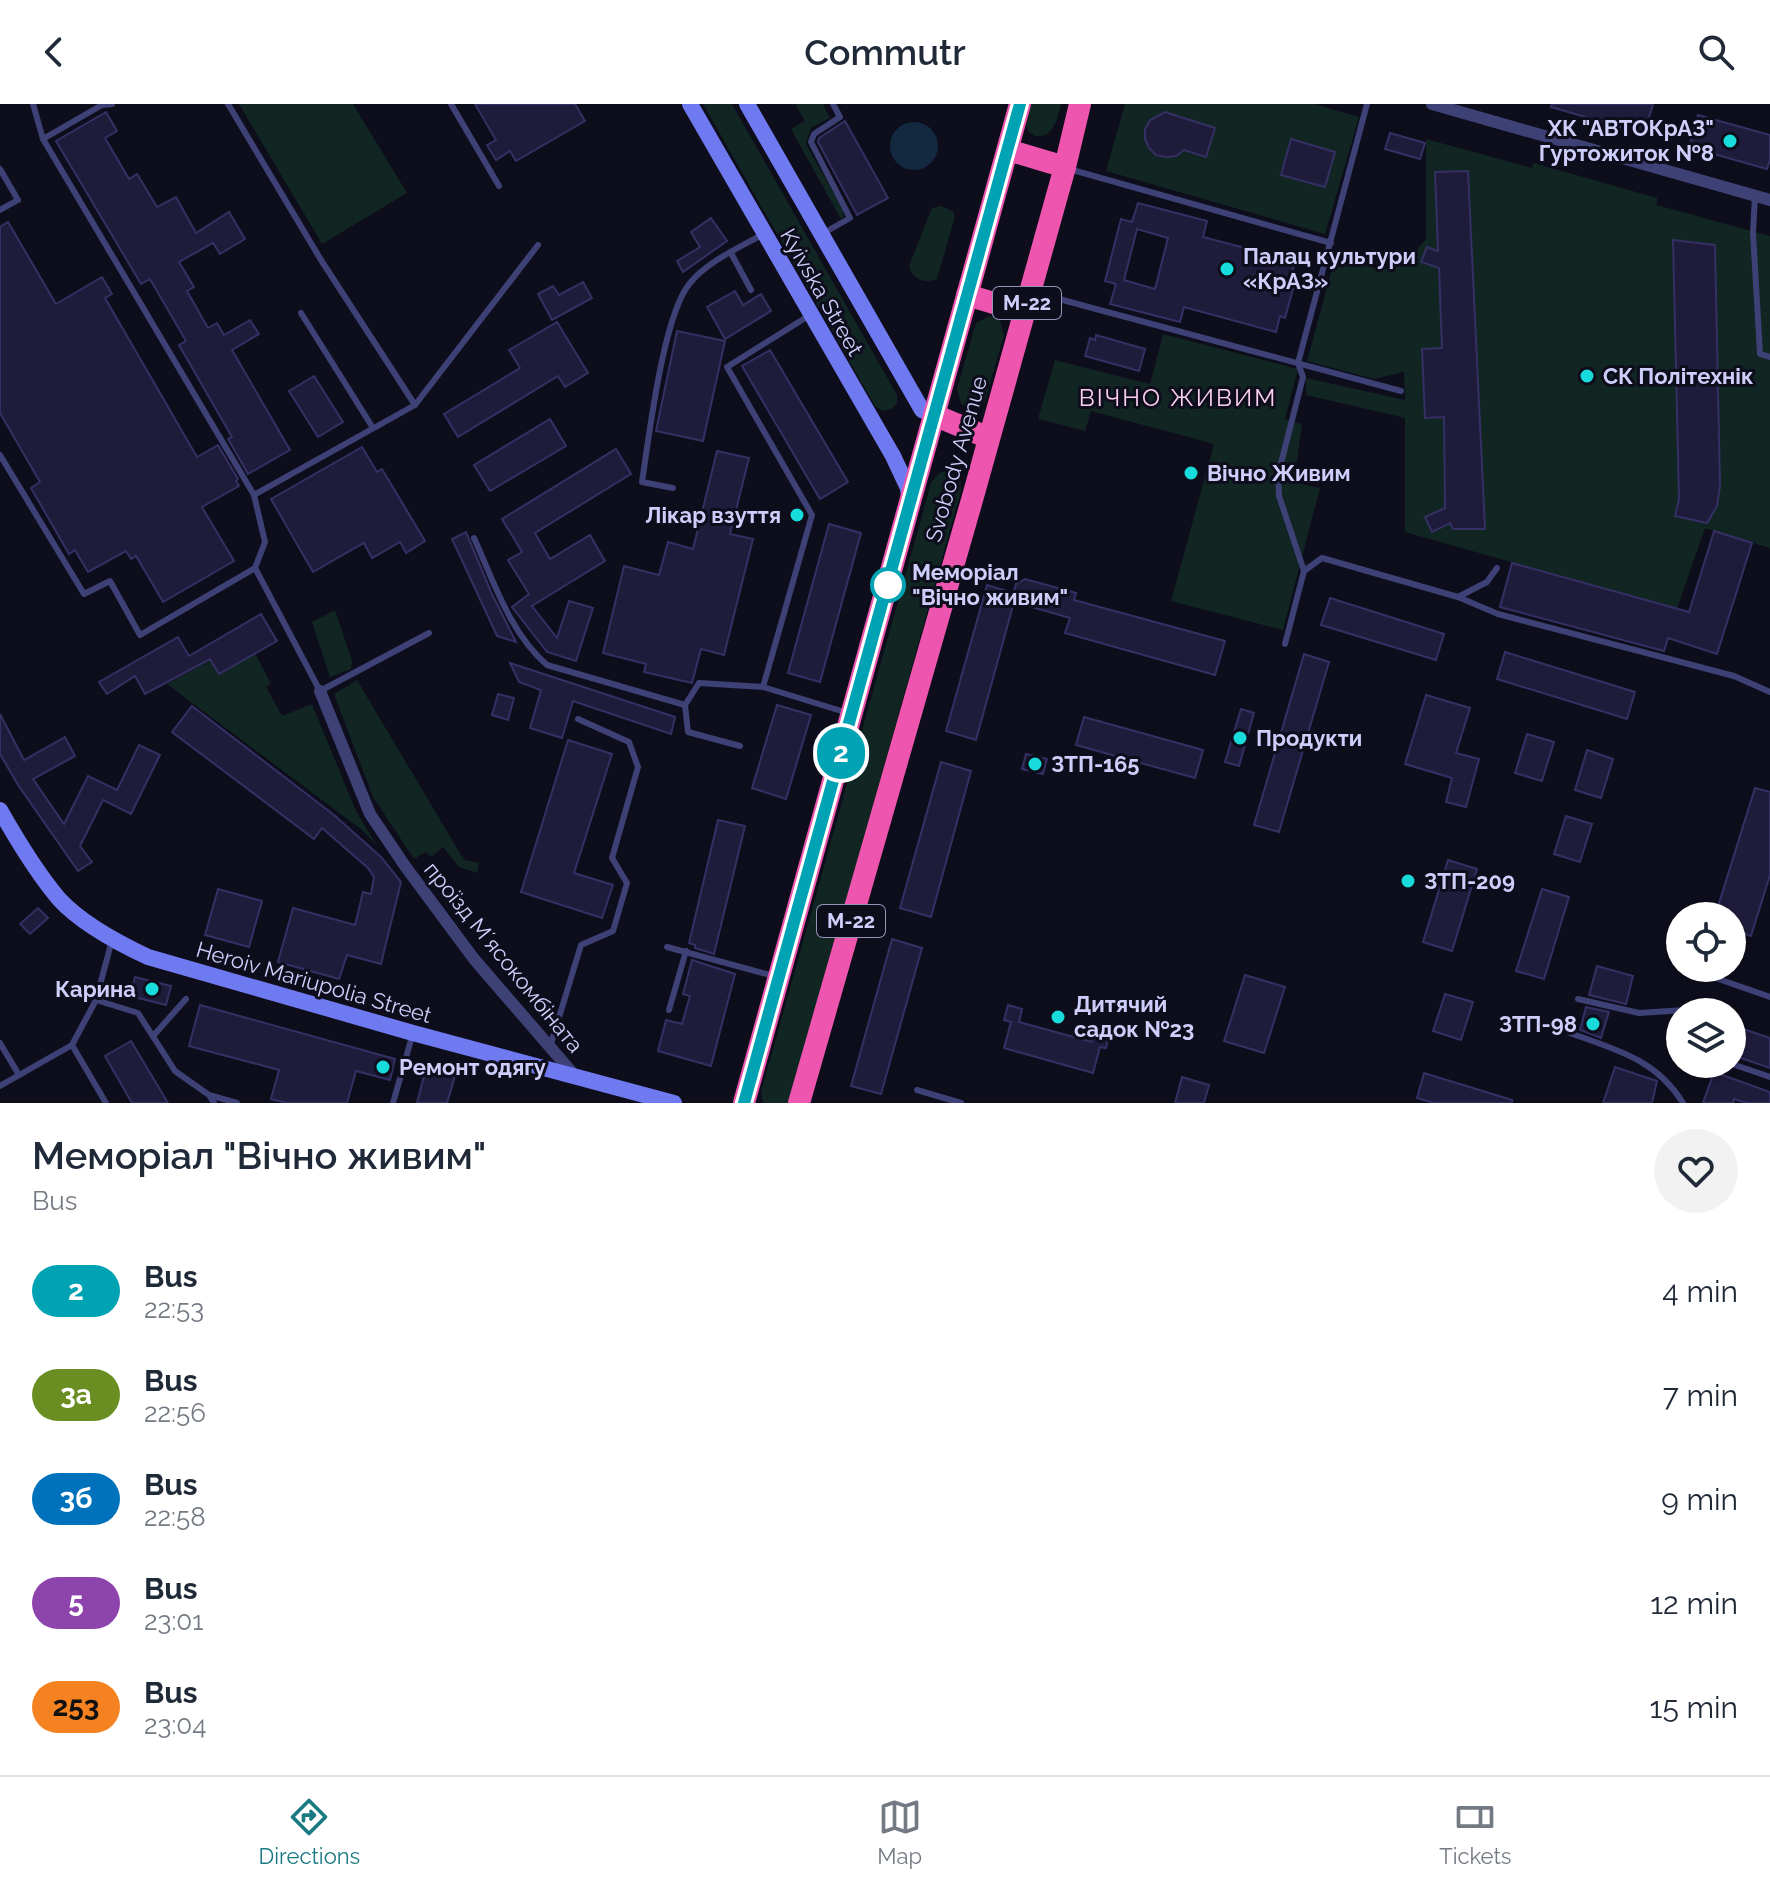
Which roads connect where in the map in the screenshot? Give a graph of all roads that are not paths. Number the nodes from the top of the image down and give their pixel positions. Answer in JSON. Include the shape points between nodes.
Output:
{"nodes":[{"id":1,"x":33,"y":104,"type":"edge"},
{"id":2,"x":112,"y":104,"type":"edge"},
{"id":3,"x":228,"y":104,"type":"edge"},
{"id":4,"x":451,"y":104,"type":"edge"},
{"id":5,"x":690,"y":104,"type":"edge"},
{"id":6,"x":833,"y":104,"type":"edge"},
{"id":7,"x":1020,"y":104,"type":"edge"},
{"id":8,"x":1080,"y":104,"type":"edge"},
{"id":9,"x":1367,"y":104,"type":"edge"},
{"id":10,"x":1432,"y":104,"type":"edge"},
{"id":11,"x":754,"y":107,"type":"edge"},
{"id":12,"x":43,"y":139,"type":"junction"},
{"id":13,"x":1008,"y":150,"type":"junction"},
{"id":14,"x":1065,"y":167,"type":"junction"},
{"id":15,"x":0,"y":169,"type":"edge"},
{"id":16,"x":499,"y":186,"type":"dead end"},
{"id":17,"x":1755,"y":196,"type":"junction"},
{"id":18,"x":1770,"y":200,"type":"edge"},
{"id":19,"x":0,"y":210,"type":"edge"},
{"id":20,"x":763,"y":234,"type":"junction"},
{"id":21,"x":822,"y":234,"type":"junction"},
{"id":22,"x":1331,"y":243,"type":"junction"},
{"id":23,"x":538,"y":245,"type":"dead end"},
{"id":24,"x":731,"y":253,"type":"junction"},
{"id":25,"x":751,"y":290,"type":"dead end"},
{"id":26,"x":967,"y":295,"type":"junction"},
{"id":27,"x":1027,"y":301,"type":"junction"},
{"id":28,"x":301,"y":313,"type":"dead end"},
{"id":29,"x":810,"y":315,"type":"junction"},
{"id":30,"x":1770,"y":357,"type":"edge"},
{"id":31,"x":1298,"y":363,"type":"junction"},
{"id":32,"x":1401,"y":391,"type":"dead end"},
{"id":33,"x":415,"y":405,"type":"junction"},
{"id":34,"x":934,"y":415,"type":"junction"},
{"id":35,"x":373,"y":428,"type":"junction"},
{"id":36,"x":989,"y":438,"type":"junction"},
{"id":37,"x":0,"y":455,"type":"edge"},
{"id":38,"x":673,"y":488,"type":"dead end"},
{"id":39,"x":254,"y":495,"type":"junction"},
{"id":40,"x":910,"y":503,"type":"junction"},
{"id":41,"x":474,"y":538,"type":"dead end"},
{"id":42,"x":255,"y":568,"type":"junction"},
{"id":43,"x":1497,"y":568,"type":"dead end"},
{"id":44,"x":1304,"y":571,"type":"junction"},
{"id":45,"x":1458,"y":597,"type":"junction"},
{"id":46,"x":429,"y":633,"type":"dead end"},
{"id":47,"x":1285,"y":644,"type":"dead end"},
{"id":48,"x":763,"y":687,"type":"junction"},
{"id":49,"x":320,"y":691,"type":"junction"},
{"id":50,"x":1770,"y":692,"type":"edge"},
{"id":51,"x":685,"y":705,"type":"junction"},
{"id":52,"x":852,"y":714,"type":"junction"},
{"id":53,"x":578,"y":719,"type":"dead end"},
{"id":54,"x":740,"y":746,"type":"dead end"},
{"id":55,"x":0,"y":810,"type":"edge"},
{"id":56,"x":112,"y":939,"type":"junction"},
{"id":57,"x":667,"y":947,"type":"dead end"},
{"id":58,"x":686,"y":951,"type":"junction"},
{"id":59,"x":778,"y":977,"type":"junction"},
{"id":60,"x":1727,"y":982,"type":"edge"},
{"id":61,"x":1770,"y":997,"type":"edge"},
{"id":62,"x":186,"y":999,"type":"dead end"},
{"id":63,"x":1578,"y":999,"type":"dead end"},
{"id":64,"x":96,"y":1000,"type":"junction"},
{"id":65,"x":669,"y":1010,"type":"dead end"},
{"id":66,"x":1666,"y":1011,"type":"edge"},
{"id":67,"x":413,"y":1033,"type":"junction"},
{"id":68,"x":1570,"y":1033,"type":"dead end"},
{"id":69,"x":154,"y":1035,"type":"junction"},
{"id":70,"x":0,"y":1043,"type":"edge"},
{"id":71,"x":72,"y":1045,"type":"junction"},
{"id":72,"x":550,"y":1047,"type":"junction"},
{"id":73,"x":1746,"y":1069,"type":"edge"},
{"id":74,"x":19,"y":1075,"type":"junction"},
{"id":75,"x":575,"y":1076,"type":"junction"},
{"id":76,"x":1770,"y":1077,"type":"edge"},
{"id":77,"x":0,"y":1086,"type":"edge"},
{"id":78,"x":917,"y":1090,"type":"dead end"},
{"id":79,"x":209,"y":1095,"type":"junction"},
{"id":80,"x":106,"y":1103,"type":"edge"},
{"id":81,"x":214,"y":1103,"type":"edge"},
{"id":82,"x":237,"y":1103,"type":"edge"},
{"id":83,"x":393,"y":1103,"type":"edge"},
{"id":84,"x":674,"y":1103,"type":"edge"},
{"id":85,"x":744,"y":1103,"type":"edge"},
{"id":86,"x":799,"y":1103,"type":"edge"},
{"id":87,"x":961,"y":1103,"type":"edge"},
{"id":88,"x":1683,"y":1103,"type":"edge"}],
"edges":[{"from":1,"to":12,"type":"lane"},
{"from":2,"to":12,"type":"lane"},
{"from":3,"to":33,"type":"lane"},
{"from":4,"to":16,"type":"lane"},
{"from":5,"to":20,"type":"main road","name":"Kyivska Street"},
{"from":6,"to":21,"type":"lane","via":[[840,117],[814,134],[811,142],[850,218]]},
{"from":7,"to":13,"type":"highway","name":"Svobody Avenue","number":"М-22"},
{"from":8,"to":14,"type":"highway","name":"Svobody Avenue","number":"М-22"},
{"from":9,"to":22,"type":"lane"},
{"from":10,"to":17,"type":"street"},
{"from":11,"to":21,"type":"main road","name":"Kyivska Street"},
{"from":12,"to":39,"type":"lane"},
{"from":13,"to":14,"type":"highway"},
{"from":13,"to":26,"type":"highway","name":"Svobody Avenue","number":"М-22"},
{"from":14,"to":22,"type":"lane"},
{"from":14,"to":27,"type":"highway","name":"Svobody Avenue","number":"М-22"},
{"from":15,"to":19,"type":"lane","via":[[18,200]]},
{"from":17,"to":18,"type":"street"},
{"from":17,"to":30,"type":"lane","via":[[1760,354]]},
{"from":20,"to":24,"type":"lane"},
{"from":20,"to":29,"type":"main road","name":"Kyivska Street"},
{"from":21,"to":34,"type":"main road","name":"Kyivska Street","via":[[922,410]]},
{"from":22,"to":31,"type":"lane"},
{"from":23,"to":33,"type":"lane"},
{"from":24,"to":25,"type":"lane"},
{"from":24,"to":38,"type":"lane","via":[[690,283],[677,305],[642,482]]},
{"from":26,"to":27,"type":"highway"},
{"from":26,"to":34,"type":"highway","name":"Svobody Avenue","number":"М-22"},
{"from":27,"to":31,"type":"lane"},
{"from":27,"to":36,"type":"highway","name":"Svobody Avenue","number":"М-22"},
{"from":28,"to":35,"type":"lane"},
{"from":29,"to":40,"type":"main road","name":"Kyivska Street","via":[[893,456]]},
{"from":29,"to":48,"type":"lane","via":[[727,367],[812,515]]},
{"from":31,"to":32,"type":"lane"},
{"from":31,"to":44,"type":"lane","via":[[1303,377],[1278,475],[1279,496]]},
{"from":33,"to":35,"type":"lane"},
{"from":34,"to":36,"type":"highway"},
{"from":34,"to":40,"type":"highway","name":"Svobody Avenue","number":"М-22"},
{"from":35,"to":39,"type":"lane"},
{"from":36,"to":86,"type":"highway","name":"Svobody Avenue","number":"М-22"},
{"from":37,"to":42,"type":"lane","via":[[84,594],[110,581],[140,635]]},
{"from":39,"to":42,"type":"lane","via":[[265,542]]},
{"from":40,"to":52,"type":"highway","name":"Svobody Avenue","number":"М-22"},
{"from":41,"to":51,"type":"lane","via":[[516,628],[547,665]]},
{"from":42,"to":49,"type":"lane"},
{"from":43,"to":45,"type":"lane","via":[[1487,582]]},
{"from":44,"to":45,"type":"lane","via":[[1322,558]]},
{"from":44,"to":47,"type":"lane"},
{"from":45,"to":50,"type":"lane","via":[[1498,614],[1734,676]]},
{"from":46,"to":49,"type":"lane"},
{"from":48,"to":51,"type":"lane","via":[[699,683]]},
{"from":48,"to":52,"type":"lane"},
{"from":49,"to":72,"type":"street","name":"проїзд Мʼясокомбіната","via":[[370,814],[424,895]]},
{"from":51,"to":54,"type":"lane","via":[[688,732]]},
{"from":52,"to":59,"type":"highway","name":"Svobody Avenue","number":"М-22"},
{"from":53,"to":72,"type":"lane","via":[[629,742],[638,767],[612,858],[627,883],[613,931],[581,945]]},
{"from":55,"to":56,"type":"main road","name":"Heroiv Mariupolia Street","via":[[61,901]]},
{"from":56,"to":64,"type":"lane"},
{"from":56,"to":67,"type":"main road","name":"Heroiv Mariupolia Street","via":[[148,957]]},
{"from":57,"to":58,"type":"lane"},
{"from":58,"to":59,"type":"lane"},
{"from":58,"to":65,"type":"lane"},
{"from":59,"to":85,"type":"highway","name":"Svobody Avenue","number":"М-22"},
{"from":60,"to":61,"type":"lane"},
{"from":62,"to":69,"type":"lane"},
{"from":63,"to":66,"type":"lane","via":[[1639,1013]]},
{"from":64,"to":69,"type":"lane","via":[[138,1013]]},
{"from":64,"to":71,"type":"lane"},
{"from":67,"to":75,"type":"main road","name":"Heroiv Mariupolia Street"},
{"from":67,"to":83,"type":"lane"},
{"from":68,"to":88,"type":"lane","via":[[1653,1067]]},
{"from":69,"to":79,"type":"lane","via":[[175,1071]]},
{"from":70,"to":74,"type":"lane"},
{"from":71,"to":74,"type":"lane"},
{"from":71,"to":80,"type":"lane"},
{"from":72,"to":75,"type":"street","name":"проїзд Мʼясокомбіната"},
{"from":73,"to":76,"type":"lane"},
{"from":74,"to":77,"type":"lane"},
{"from":75,"to":84,"type":"main road","name":"Heroiv Mariupolia Street"},
{"from":78,"to":87,"type":"lane"},
{"from":79,"to":81,"type":"lane"},
{"from":79,"to":82,"type":"lane"}]}
